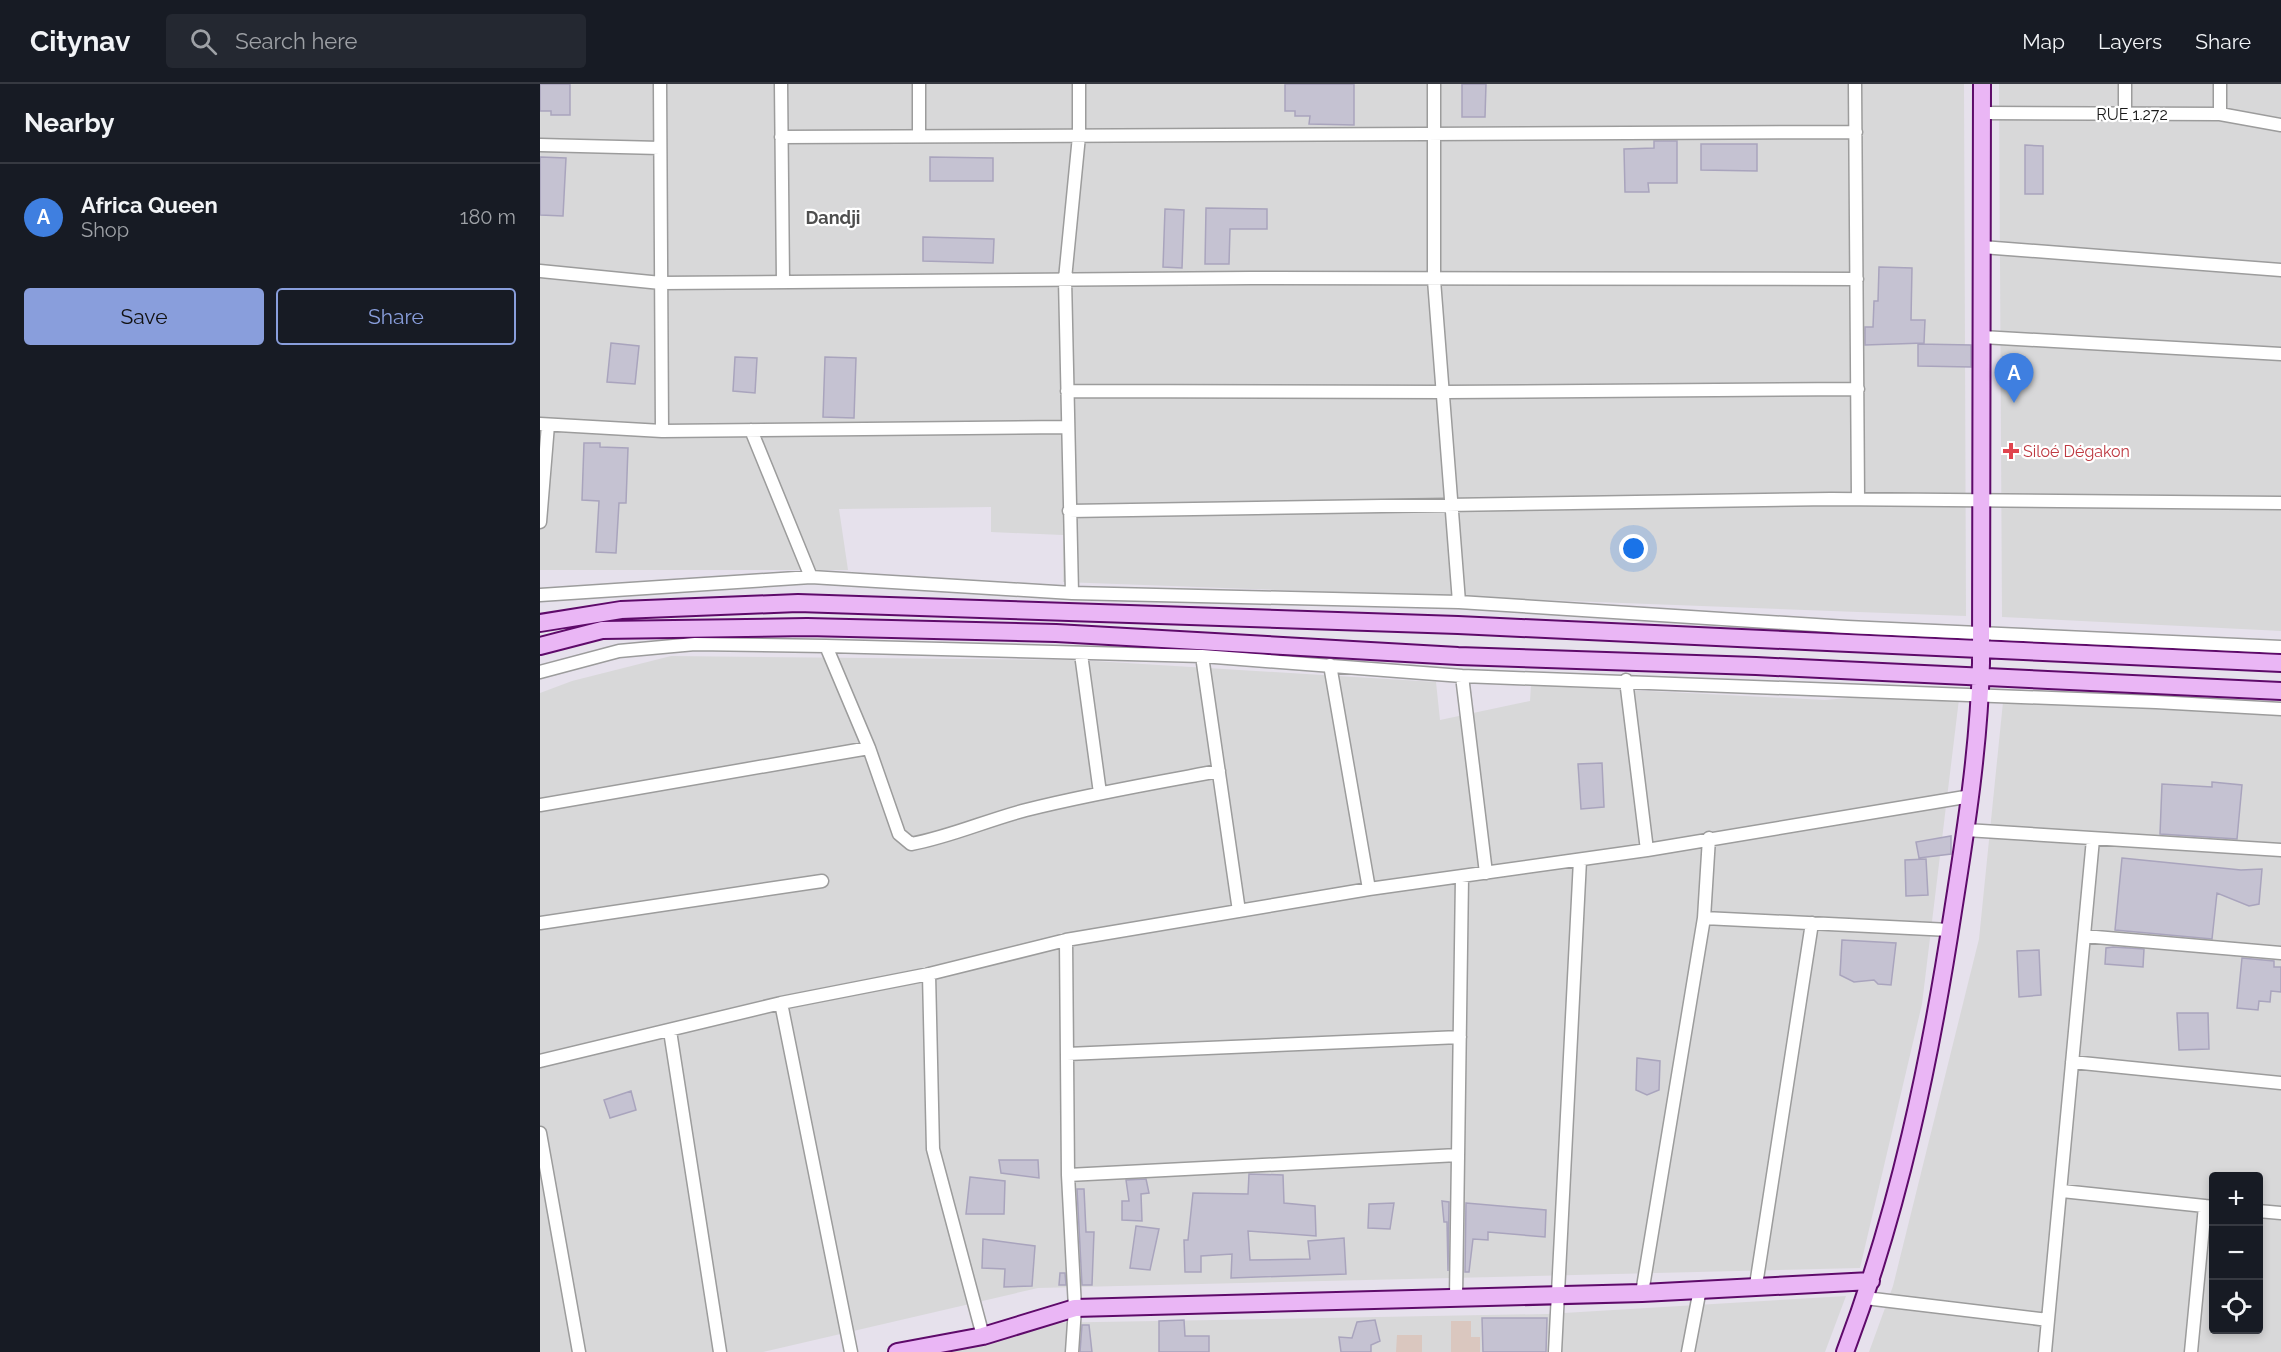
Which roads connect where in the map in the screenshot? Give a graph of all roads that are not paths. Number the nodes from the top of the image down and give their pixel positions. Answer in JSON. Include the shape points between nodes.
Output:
{"nodes":[{"id":1,"x":660,"y":84,"type":"edge"},
{"id":2,"x":781,"y":84,"type":"edge"},
{"id":3,"x":919,"y":84,"type":"edge"},
{"id":4,"x":1079,"y":84,"type":"edge"},
{"id":5,"x":1434,"y":84,"type":"edge"},
{"id":6,"x":1856,"y":84,"type":"edge"},
{"id":7,"x":1982,"y":84,"type":"edge"},
{"id":8,"x":2125,"y":84,"type":"edge"},
{"id":9,"x":2220,"y":84,"type":"edge"},
{"id":10,"x":1982,"y":113,"type":"junction"},
{"id":11,"x":2126,"y":114,"type":"junction"},
{"id":12,"x":2220,"y":114,"type":"junction"},
{"id":13,"x":2281,"y":125,"type":"edge"},
{"id":14,"x":1856,"y":132,"type":"junction"},
{"id":15,"x":1434,"y":134,"type":"junction"},
{"id":16,"x":919,"y":136,"type":"junction"},
{"id":17,"x":1078,"y":136,"type":"junction"},
{"id":18,"x":782,"y":137,"type":"junction"},
{"id":19,"x":540,"y":145,"type":"edge"},
{"id":20,"x":660,"y":148,"type":"junction"},
{"id":21,"x":1982,"y":248,"type":"junction"},
{"id":22,"x":2281,"y":270,"type":"edge"},
{"id":23,"x":540,"y":271,"type":"edge"},
{"id":24,"x":1065,"y":279,"type":"junction"},
{"id":25,"x":1857,"y":279,"type":"junction"},
{"id":26,"x":1434,"y":280,"type":"junction"},
{"id":27,"x":783,"y":281,"type":"junction"},
{"id":28,"x":661,"y":283,"type":"junction"},
{"id":29,"x":1982,"y":337,"type":"junction"},
{"id":30,"x":2281,"y":354,"type":"edge"},
{"id":31,"x":1858,"y":389,"type":"junction"},
{"id":32,"x":1067,"y":391,"type":"junction"},
{"id":33,"x":1445,"y":392,"type":"junction"},
{"id":34,"x":544,"y":424,"type":"edge"},
{"id":35,"x":1066,"y":427,"type":"junction"},
{"id":36,"x":751,"y":430,"type":"junction"},
{"id":37,"x":662,"y":431,"type":"junction"},
{"id":38,"x":1858,"y":499,"type":"junction"},
{"id":39,"x":1981,"y":499,"type":"junction"},
{"id":40,"x":2281,"y":503,"type":"edge"},
{"id":41,"x":1454,"y":506,"type":"junction"},
{"id":42,"x":1069,"y":511,"type":"junction"},
{"id":43,"x":540,"y":522,"type":"edge"},
{"id":44,"x":811,"y":577,"type":"junction"},
{"id":45,"x":1072,"y":593,"type":"junction"},
{"id":46,"x":540,"y":595,"type":"edge"},
{"id":47,"x":1459,"y":602,"type":"junction"},
{"id":48,"x":540,"y":623,"type":"edge"},
{"id":49,"x":1981,"y":640,"type":"junction"},
{"id":50,"x":540,"y":645,"type":"edge"},
{"id":51,"x":826,"y":646,"type":"junction"},
{"id":52,"x":2281,"y":647,"type":"edge"},
{"id":53,"x":1081,"y":654,"type":"junction"},
{"id":54,"x":1202,"y":656,"type":"junction"},
{"id":55,"x":2281,"y":663,"type":"edge"},
{"id":56,"x":1330,"y":665,"type":"junction"},
{"id":57,"x":540,"y":672,"type":"edge"},
{"id":58,"x":1462,"y":676,"type":"junction"},
{"id":59,"x":1981,"y":677,"type":"junction"},
{"id":60,"x":1626,"y":680,"type":"junction"},
{"id":61,"x":2281,"y":691,"type":"edge"},
{"id":62,"x":1980,"y":696,"type":"junction"},
{"id":63,"x":2281,"y":709,"type":"edge"},
{"id":64,"x":869,"y":748,"type":"junction"},
{"id":65,"x":1219,"y":771,"type":"junction"},
{"id":66,"x":1100,"y":793,"type":"junction"},
{"id":67,"x":1971,"y":796,"type":"junction"},
{"id":68,"x":540,"y":805,"type":"edge"},
{"id":69,"x":1966,"y":830,"type":"junction"},
{"id":70,"x":1709,"y":838,"type":"junction"},
{"id":71,"x":2093,"y":839,"type":"junction"},
{"id":72,"x":1647,"y":850,"type":"junction"},
{"id":73,"x":2281,"y":850,"type":"edge"},
{"id":74,"x":1580,"y":860,"type":"junction"},
{"id":75,"x":1486,"y":873,"type":"junction"},
{"id":76,"x":1462,"y":877,"type":"junction"},
{"id":77,"x":822,"y":881,"type":"dead end"},
{"id":78,"x":1369,"y":889,"type":"junction"},
{"id":79,"x":1239,"y":911,"type":"junction"},
{"id":80,"x":1704,"y":918,"type":"junction"},
{"id":81,"x":540,"y":923,"type":"edge"},
{"id":82,"x":1812,"y":923,"type":"junction"},
{"id":83,"x":1950,"y":930,"type":"junction"},
{"id":84,"x":2084,"y":936,"type":"junction"},
{"id":85,"x":1066,"y":940,"type":"junction"},
{"id":86,"x":2281,"y":952,"type":"edge"},
{"id":87,"x":929,"y":974,"type":"junction"},
{"id":88,"x":781,"y":1003,"type":"junction"},
{"id":89,"x":670,"y":1031,"type":"junction"},
{"id":90,"x":1460,"y":1037,"type":"junction"},
{"id":91,"x":1067,"y":1054,"type":"junction"},
{"id":92,"x":540,"y":1061,"type":"edge"},
{"id":93,"x":2072,"y":1062,"type":"junction"},
{"id":94,"x":2281,"y":1083,"type":"edge"},
{"id":95,"x":540,"y":1133,"type":"edge"},
{"id":96,"x":1458,"y":1155,"type":"junction"},
{"id":97,"x":1068,"y":1175,"type":"junction"},
{"id":98,"x":2062,"y":1191,"type":"junction"},
{"id":99,"x":546,"y":1195,"type":"edge"},
{"id":100,"x":2209,"y":1206,"type":"edge"},
{"id":101,"x":2263,"y":1211,"type":"edge"},
{"id":102,"x":2281,"y":1213,"type":"edge"},
{"id":103,"x":1871,"y":1281,"type":"junction"},
{"id":104,"x":1756,"y":1285,"type":"junction"},
{"id":105,"x":1700,"y":1289,"type":"junction"},
{"id":106,"x":1642,"y":1293,"type":"junction"},
{"id":107,"x":1558,"y":1296,"type":"junction"},
{"id":108,"x":1456,"y":1297,"type":"junction"},
{"id":109,"x":1865,"y":1298,"type":"junction"},
{"id":110,"x":1075,"y":1308,"type":"junction"},
{"id":111,"x":2048,"y":1320,"type":"junction"},
{"id":112,"x":983,"y":1336,"type":"junction"},
{"id":113,"x":579,"y":1352,"type":"edge"},
{"id":114,"x":720,"y":1352,"type":"edge"},
{"id":115,"x":851,"y":1352,"type":"edge"},
{"id":116,"x":897,"y":1352,"type":"edge"},
{"id":117,"x":1072,"y":1352,"type":"edge"},
{"id":118,"x":1555,"y":1352,"type":"edge"},
{"id":119,"x":1688,"y":1352,"type":"edge"},
{"id":120,"x":1845,"y":1352,"type":"edge"},
{"id":121,"x":2045,"y":1352,"type":"edge"},
{"id":122,"x":2192,"y":1352,"type":"edge"}],
"edges":[{"from":1,"to":20,"type":"street"},
{"from":2,"to":18,"type":"street"},
{"from":3,"to":16,"type":"street"},
{"from":4,"to":17,"type":"street"},
{"from":5,"to":15,"type":"street"},
{"from":6,"to":14,"type":"street"},
{"from":7,"to":10,"type":"street"},
{"from":8,"to":11,"type":"street"},
{"from":9,"to":12,"type":"street"},
{"from":10,"to":11,"type":"street","name":"RUE 1.272"},
{"from":10,"to":21,"type":"street"},
{"from":11,"to":12,"type":"street","name":"RUE 1.272"},
{"from":12,"to":13,"type":"street","name":"RUE 1.272"},
{"from":14,"to":15,"type":"street"},
{"from":14,"to":25,"type":"street"},
{"from":15,"to":17,"type":"street"},
{"from":15,"to":26,"type":"street"},
{"from":16,"to":17,"type":"street"},
{"from":16,"to":18,"type":"street"},
{"from":17,"to":24,"type":"street"},
{"from":18,"to":27,"type":"street"},
{"from":19,"to":20,"type":"street"},
{"from":20,"to":28,"type":"street"},
{"from":21,"to":22,"type":"street"},
{"from":21,"to":29,"type":"street"},
{"from":23,"to":28,"type":"street"},
{"from":24,"to":26,"type":"street"},
{"from":24,"to":27,"type":"street"},
{"from":24,"to":32,"type":"street"},
{"from":25,"to":26,"type":"street"},
{"from":25,"to":31,"type":"street"},
{"from":26,"to":33,"type":"street"},
{"from":27,"to":28,"type":"street"},
{"from":28,"to":37,"type":"street"},
{"from":29,"to":30,"type":"street"},
{"from":29,"to":39,"type":"street"},
{"from":31,"to":33,"type":"street"},
{"from":31,"to":38,"type":"street"},
{"from":32,"to":33,"type":"street"},
{"from":32,"to":35,"type":"street"},
{"from":33,"to":41,"type":"street"},
{"from":34,"to":37,"type":"street"},
{"from":34,"to":43,"type":"street"},
{"from":35,"to":36,"type":"street"},
{"from":35,"to":42,"type":"street"},
{"from":36,"to":37,"type":"street"},
{"from":36,"to":44,"type":"street"},
{"from":38,"to":39,"type":"street"},
{"from":38,"to":41,"type":"street"},
{"from":39,"to":40,"type":"street"},
{"from":39,"to":49,"type":"street"},
{"from":41,"to":42,"type":"street"},
{"from":41,"to":47,"type":"street"},
{"from":42,"to":45,"type":"street"},
{"from":44,"to":45,"type":"street"},
{"from":44,"to":46,"type":"street"},
{"from":45,"to":47,"type":"street"},
{"from":47,"to":49,"type":"street"},
{"from":48,"to":49,"type":"street","via":[[621,610],[798,603]]},
{"from":49,"to":52,"type":"street"},
{"from":49,"to":55,"type":"street"},
{"from":49,"to":59,"type":"street"},
{"from":50,"to":59,"type":"street","via":[[602,630],[819,627],[1056,633],[1458,656]]},
{"from":51,"to":53,"type":"street"},
{"from":51,"to":57,"type":"street","via":[[695,644],[619,651]]},
{"from":51,"to":64,"type":"street"},
{"from":53,"to":54,"type":"street"},
{"from":53,"to":66,"type":"street"},
{"from":54,"to":56,"type":"street"},
{"from":54,"to":65,"type":"street"},
{"from":56,"to":58,"type":"street"},
{"from":56,"to":78,"type":"street"},
{"from":58,"to":60,"type":"street"},
{"from":58,"to":75,"type":"street"},
{"from":59,"to":61,"type":"street"},
{"from":59,"to":62,"type":"street"},
{"from":60,"to":62,"type":"street"},
{"from":60,"to":72,"type":"street"},
{"from":62,"to":63,"type":"street"},
{"from":62,"to":67,"type":"street"},
{"from":64,"to":66,"type":"street","via":[[899,834],[911,844]]},
{"from":64,"to":68,"type":"street"},
{"from":65,"to":66,"type":"street"},
{"from":65,"to":79,"type":"street"},
{"from":67,"to":69,"type":"street"},
{"from":67,"to":70,"type":"street"},
{"from":69,"to":71,"type":"street"},
{"from":69,"to":83,"type":"street"},
{"from":70,"to":72,"type":"street"},
{"from":70,"to":80,"type":"street"},
{"from":71,"to":73,"type":"street"},
{"from":71,"to":84,"type":"street"},
{"from":72,"to":74,"type":"street"},
{"from":74,"to":75,"type":"street"},
{"from":74,"to":107,"type":"street"},
{"from":75,"to":76,"type":"street"},
{"from":76,"to":78,"type":"street"},
{"from":76,"to":90,"type":"street"},
{"from":77,"to":81,"type":"street"},
{"from":78,"to":79,"type":"street"},
{"from":79,"to":85,"type":"street"},
{"from":80,"to":82,"type":"street"},
{"from":80,"to":106,"type":"street"},
{"from":82,"to":83,"type":"street"},
{"from":82,"to":104,"type":"street"},
{"from":83,"to":103,"type":"street","via":[[1929,1061]]},
{"from":84,"to":86,"type":"street"},
{"from":84,"to":93,"type":"street"},
{"from":85,"to":87,"type":"street"},
{"from":85,"to":91,"type":"street"},
{"from":87,"to":88,"type":"street"},
{"from":87,"to":112,"type":"street","via":[[933,1149]]},
{"from":88,"to":89,"type":"street"},
{"from":88,"to":115,"type":"street"},
{"from":89,"to":92,"type":"street"},
{"from":89,"to":114,"type":"street"},
{"from":90,"to":91,"type":"street"},
{"from":90,"to":96,"type":"street"},
{"from":91,"to":97,"type":"street"},
{"from":93,"to":94,"type":"street"},
{"from":93,"to":98,"type":"street"},
{"from":95,"to":99,"type":"street"},
{"from":96,"to":97,"type":"street"},
{"from":96,"to":108,"type":"street"},
{"from":97,"to":110,"type":"street"},
{"from":98,"to":100,"type":"street"},
{"from":98,"to":111,"type":"street"},
{"from":99,"to":113,"type":"street"},
{"from":100,"to":122,"type":"street"},
{"from":101,"to":102,"type":"street"},
{"from":103,"to":104,"type":"street"},
{"from":103,"to":109,"type":"street"},
{"from":104,"to":105,"type":"street"},
{"from":105,"to":106,"type":"street"},
{"from":105,"to":119,"type":"street"},
{"from":106,"to":107,"type":"street"},
{"from":107,"to":108,"type":"street"},
{"from":107,"to":118,"type":"street"},
{"from":108,"to":110,"type":"street"},
{"from":109,"to":111,"type":"street"},
{"from":109,"to":120,"type":"street"},
{"from":110,"to":112,"type":"street"},
{"from":110,"to":117,"type":"street"},
{"from":111,"to":121,"type":"street"},
{"from":112,"to":116,"type":"street"}]}
